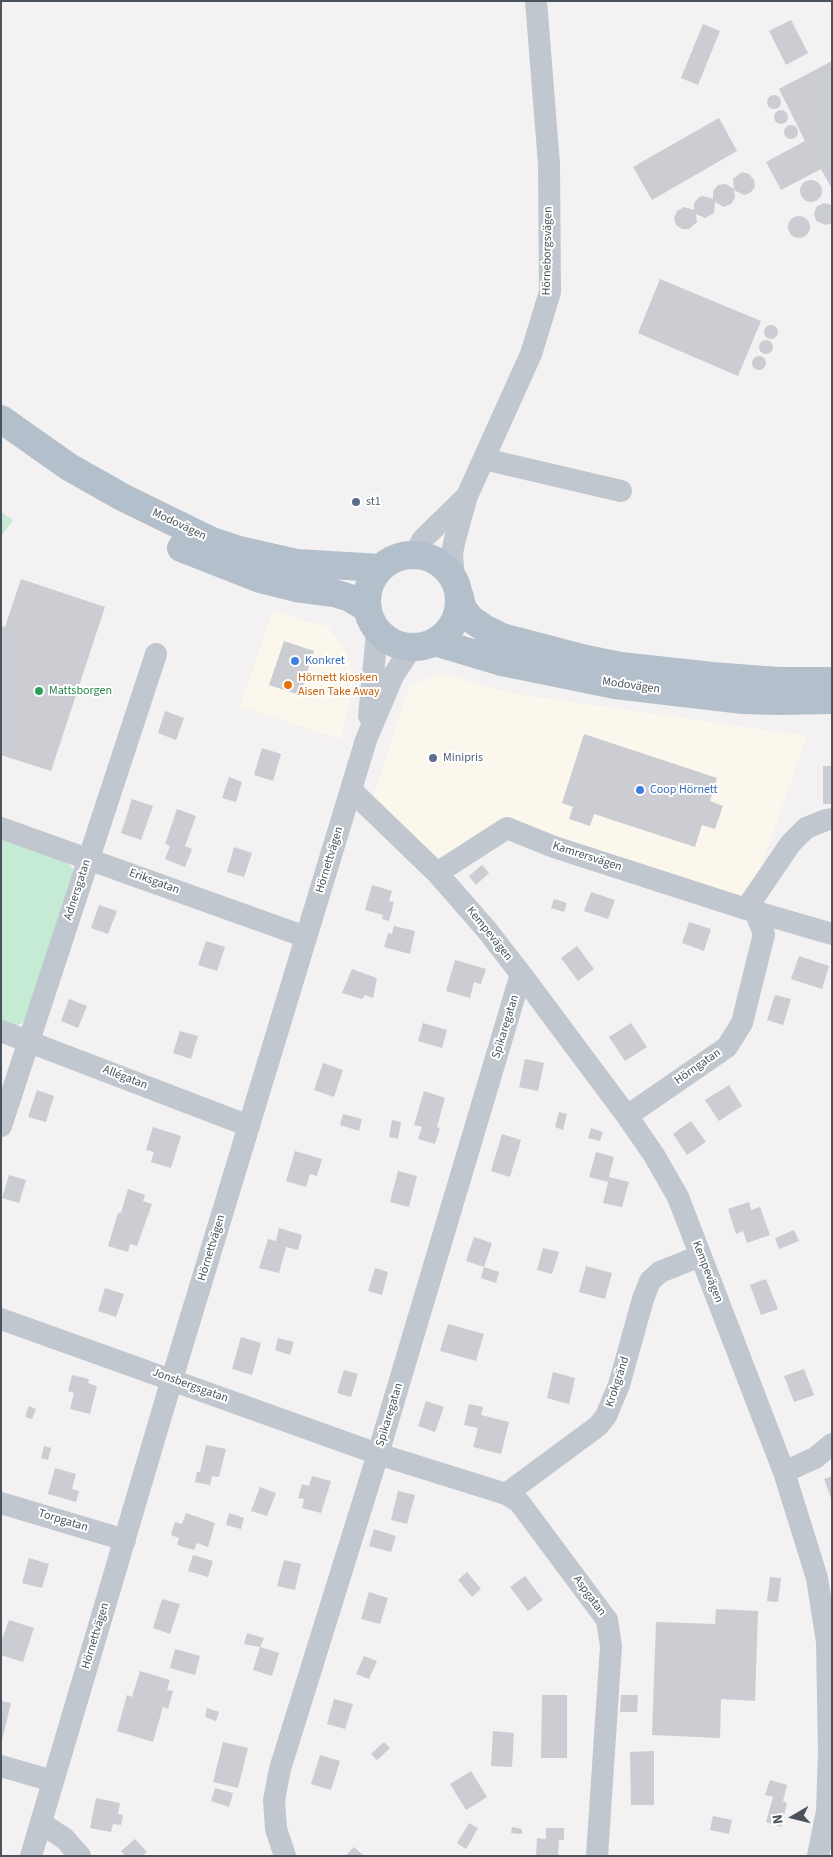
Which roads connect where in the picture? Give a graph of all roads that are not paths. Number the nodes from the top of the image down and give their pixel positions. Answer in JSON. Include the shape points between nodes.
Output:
{"nodes":[{"id":1,"x":536,"y":1,"type":"edge"},
{"id":2,"x":1,"y":419,"type":"edge"},
{"id":3,"x":1,"y":441,"type":"edge"},
{"id":4,"x":484,"y":459,"type":"junction"},
{"id":5,"x":621,"y":491,"type":"dead end"},
{"id":6,"x":467,"y":496,"type":"junction"},
{"id":7,"x":414,"y":555,"type":"junction"},
{"id":8,"x":381,"y":568,"type":"junction"},
{"id":9,"x":456,"y":586,"type":"junction"},
{"id":10,"x":372,"y":621,"type":"junction"},
{"id":11,"x":423,"y":645,"type":"junction"},
{"id":12,"x":156,"y":654,"type":"dead end"},
{"id":13,"x":832,"y":681,"type":"edge"},
{"id":14,"x":832,"y":700,"type":"edge"},
{"id":15,"x":366,"y":740,"type":"junction"},
{"id":16,"x":351,"y":790,"type":"junction"},
{"id":17,"x":832,"y":819,"type":"edge"},
{"id":18,"x":1,"y":828,"type":"edge"},
{"id":19,"x":88,"y":859,"type":"junction"},
{"id":20,"x":438,"y":873,"type":"junction"},
{"id":21,"x":751,"y":911,"type":"junction"},
{"id":22,"x":832,"y":934,"type":"edge"},
{"id":23,"x":306,"y":937,"type":"junction"},
{"id":24,"x":521,"y":974,"type":"junction"},
{"id":25,"x":1,"y":1031,"type":"edge"},
{"id":26,"x":30,"y":1041,"type":"junction"},
{"id":27,"x":626,"y":1116,"type":"junction"},
{"id":28,"x":1,"y":1126,"type":"edge"},
{"id":29,"x":249,"y":1126,"type":"junction"},
{"id":30,"x":700,"y":1256,"type":"junction"},
{"id":31,"x":1,"y":1319,"type":"edge"},
{"id":32,"x":172,"y":1379,"type":"junction"},
{"id":33,"x":832,"y":1444,"type":"edge"},
{"id":34,"x":378,"y":1454,"type":"junction"},
{"id":35,"x":784,"y":1472,"type":"junction"},
{"id":36,"x":506,"y":1494,"type":"junction"},
{"id":37,"x":1,"y":1503,"type":"edge"},
{"id":38,"x":125,"y":1540,"type":"junction"},
{"id":39,"x":1,"y":1766,"type":"edge"},
{"id":40,"x":53,"y":1781,"type":"junction"},
{"id":41,"x":41,"y":1824,"type":"junction"},
{"id":42,"x":31,"y":1856,"type":"edge"},
{"id":43,"x":80,"y":1856,"type":"edge"},
{"id":44,"x":285,"y":1856,"type":"edge"},
{"id":45,"x":597,"y":1856,"type":"edge"},
{"id":46,"x":818,"y":1856,"type":"edge"}],
"edges":[{"from":1,"to":4,"type":"street","name":"Hörneborgsvägen","via":[[549,164],[550,292],[531,354]]},
{"from":2,"to":8,"type":"main road","name":"Modovägen","via":[[70,467],[116,494],[212,541],[296,563]]},
{"from":3,"to":10,"type":"main road","name":"Modovägen","via":[[115,515],[175,545],[260,580],[350,598]]},
{"from":4,"to":5,"type":"street"},
{"from":4,"to":6,"type":"street","name":"Hörneborgsvägen"},
{"from":6,"to":7,"type":"street","name":"Hörneborgsvägen","via":[[423,539]]},
{"from":6,"to":9,"type":"street","via":[[452,553]]},
{"from":7,"to":8,"type":"main road","via":[[396,558]]},
{"from":7,"to":9,"type":"main road","via":[[430,558],[444,567]]},
{"from":8,"to":10,"type":"main road","via":[[372,580],[368,594]]},
{"from":9,"to":11,"type":"main road","via":[[459,608],[454,622],[446,633]]},
{"from":9,"to":13,"type":"main road","name":"Modovägen","via":[[463,609],[484,628],[586,659],[712,676]]},
{"from":10,"to":11,"type":"main road","via":[[390,641]]},
{"from":10,"to":15,"type":"street"},
{"from":11,"to":14,"type":"main road","name":"Modovägen","via":[[615,684],[743,700]]},
{"from":11,"to":15,"type":"street","name":"Hörnettvägen","via":[[393,676]]},
{"from":12,"to":19,"type":"street","name":"Adnersgatan"},
{"from":15,"to":16,"type":"street","name":"Hörnettvägen"},
{"from":16,"to":20,"type":"street","name":"Kempevägen"},
{"from":16,"to":23,"type":"street","name":"Hörnettvägen"},
{"from":17,"to":21,"type":"street","via":[[806,828],[791,843]]},
{"from":18,"to":19,"type":"street","name":"Eriksgatan"},
{"from":19,"to":23,"type":"street","name":"Eriksgatan"},
{"from":19,"to":26,"type":"street","name":"Adnersgatan"},
{"from":20,"to":21,"type":"street","name":"Kamrersvägen","via":[[507,828],[554,847]]},
{"from":20,"to":24,"type":"street","name":"Kempevägen"},
{"from":21,"to":22,"type":"street","name":"Kamrersvägen"},
{"from":21,"to":27,"type":"street","name":"Hörngatan","via":[[764,934],[742,1023],[727,1047]]},
{"from":23,"to":29,"type":"street","name":"Hörnettvägen"},
{"from":24,"to":27,"type":"street","name":"Kempevägen"},
{"from":24,"to":34,"type":"street","name":"Spikaregatan"},
{"from":25,"to":26,"type":"street","name":"Allégatan"},
{"from":26,"to":28,"type":"street","name":"Adnersgatan"},
{"from":26,"to":29,"type":"street","name":"Allégatan"},
{"from":27,"to":30,"type":"street","name":"Kempevägen","via":[[678,1197]]},
{"from":29,"to":32,"type":"street","name":"Hörnettvägen"},
{"from":30,"to":35,"type":"street","name":"Kempevägen"},
{"from":30,"to":36,"type":"street","name":"Krokgränd","via":[[660,1272],[650,1282],[619,1385],[606,1416],[598,1426]]},
{"from":31,"to":32,"type":"street","name":"Jonsbergsgatan"},
{"from":32,"to":34,"type":"street","name":"Jonsbergsgatan"},
{"from":32,"to":38,"type":"street","name":"Hörnettvägen"},
{"from":33,"to":35,"type":"street","via":[[815,1458]]},
{"from":34,"to":36,"type":"street","name":"Aspgatan"},
{"from":34,"to":44,"type":"street","name":"Spikaregatan","via":[[280,1769],[274,1800],[276,1829]]},
{"from":35,"to":46,"type":"street","name":"Kempevägen","via":[[817,1578],[826,1642],[828,1811]]},
{"from":36,"to":45,"type":"street","name":"Aspgatan","via":[[519,1502],[607,1620],[611,1646]]},
{"from":37,"to":38,"type":"street","name":"Torpgatan"},
{"from":38,"to":40,"type":"street","name":"Hörnettvägen"},
{"from":39,"to":40,"type":"street"},
{"from":40,"to":41,"type":"street","name":"Hörnettvägen"},
{"from":41,"to":42,"type":"street","name":"Hörnettvägen"},
{"from":41,"to":43,"type":"street","via":[[65,1840]]}]}
